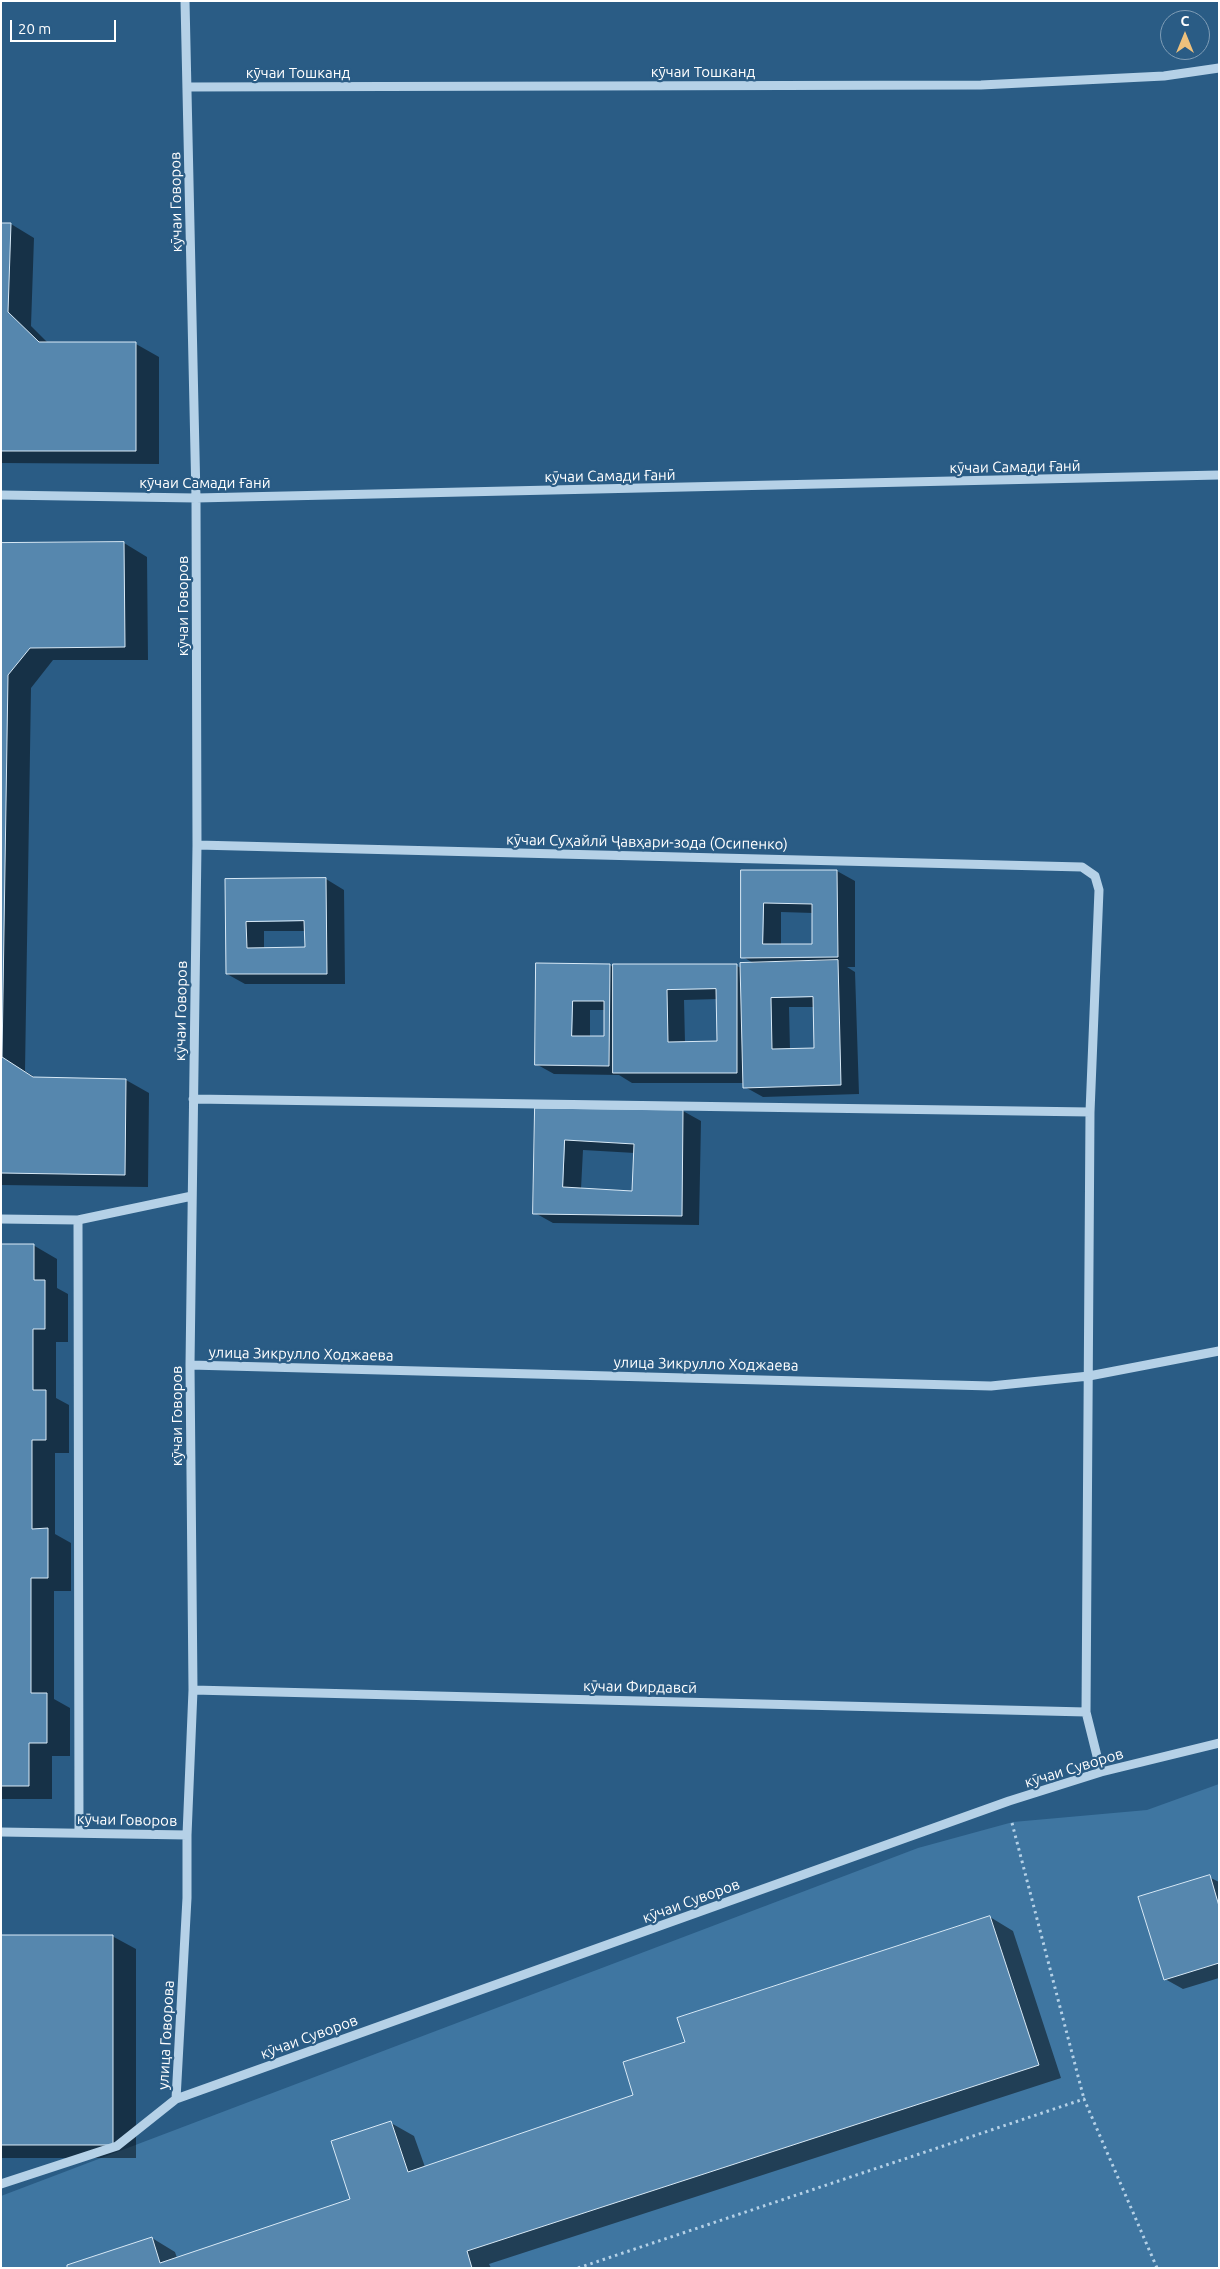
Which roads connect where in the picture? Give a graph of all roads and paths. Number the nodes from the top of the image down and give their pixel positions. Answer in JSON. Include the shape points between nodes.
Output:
{"nodes":[{"id":1,"x":185,"y":1,"type":"edge"},
{"id":2,"x":1219,"y":68,"type":"edge"},
{"id":3,"x":187,"y":87,"type":"junction"},
{"id":4,"x":1219,"y":475,"type":"edge"},
{"id":5,"x":1,"y":495,"type":"edge"},
{"id":6,"x":196,"y":498,"type":"junction"},
{"id":7,"x":197,"y":845,"type":"junction"},
{"id":8,"x":193,"y":1100,"type":"junction"},
{"id":9,"x":1090,"y":1112,"type":"junction"},
{"id":10,"x":192,"y":1196,"type":"junction"},
{"id":11,"x":1,"y":1219,"type":"edge"},
{"id":12,"x":78,"y":1220,"type":"junction"},
{"id":13,"x":1219,"y":1351,"type":"edge"},
{"id":14,"x":190,"y":1365,"type":"junction"},
{"id":15,"x":1089,"y":1376,"type":"junction"},
{"id":16,"x":193,"y":1690,"type":"junction"},
{"id":17,"x":1086,"y":1712,"type":"junction"},
{"id":18,"x":1219,"y":1743,"type":"edge"},
{"id":19,"x":1101,"y":1772,"type":"junction"},
{"id":20,"x":1007,"y":1803,"type":"junction"},
{"id":21,"x":1,"y":1832,"type":"edge"},
{"id":22,"x":79,"y":1832,"type":"junction"},
{"id":23,"x":187,"y":1835,"type":"junction"},
{"id":24,"x":176,"y":2099,"type":"junction"},
{"id":25,"x":1084,"y":2099,"type":"junction"},
{"id":26,"x":1,"y":2184,"type":"edge"},
{"id":27,"x":578,"y":2268,"type":"edge"},
{"id":28,"x":1157,"y":2268,"type":"edge"}],
"edges":[{"from":1,"to":3,"type":"street","name":"кӯчаи Говоров"},
{"from":2,"to":3,"type":"street","name":"кӯчаи Тошканд","via":[[1164,76],[981,85]]},
{"from":3,"to":6,"type":"street","name":"кӯчаи Говоров"},
{"from":4,"to":6,"type":"street","name":"кӯчаи Самади Ғанӣ"},
{"from":5,"to":6,"type":"street","name":"кӯчаи Самади Ғанӣ"},
{"from":6,"to":7,"type":"street","name":"кӯчаи Говоров"},
{"from":7,"to":8,"type":"street","name":"кӯчаи Говоров"},
{"from":7,"to":9,"type":"street","name":"кӯчаи Суҳайлӣ Ҷавҳари-зода (Осипенко)","via":[[1082,867],[1095,876],[1099,890]]},
{"from":8,"to":9,"type":"street"},
{"from":8,"to":10,"type":"street","name":"кӯчаи Говоров"},
{"from":9,"to":15,"type":"street"},
{"from":10,"to":12,"type":"street"},
{"from":10,"to":14,"type":"street","name":"кӯчаи Говоров"},
{"from":11,"to":12,"type":"street"},
{"from":12,"to":22,"type":"street"},
{"from":13,"to":15,"type":"street","name":"улица Зикрулло Ходжаева"},
{"from":14,"to":15,"type":"street","name":"улица Зикрулло Ходжаева","via":[[991,1386]]},
{"from":14,"to":16,"type":"street","name":"кӯчаи Говоров"},
{"from":15,"to":17,"type":"street"},
{"from":16,"to":17,"type":"street","name":"кӯчаи Фирдавсӣ"},
{"from":16,"to":23,"type":"street","name":"кӯчаи Говоров"},
{"from":17,"to":19,"type":"street"},
{"from":18,"to":19,"type":"street","name":"кӯчаи Суворов"},
{"from":19,"to":20,"type":"street","name":"кӯчаи Суворов"},
{"from":20,"to":24,"type":"street","name":"кӯчаи Суворов"},
{"from":20,"to":25,"type":"path"},
{"from":21,"to":22,"type":"street","name":"кӯчаи Говоров"},
{"from":22,"to":23,"type":"street","name":"кӯчаи Говоров"},
{"from":23,"to":24,"type":"street","name":"улица Говорова"},
{"from":24,"to":26,"type":"street","name":"улица Говорова","via":[[117,2146]]},
{"from":25,"to":27,"type":"path"},
{"from":25,"to":28,"type":"path"}]}
